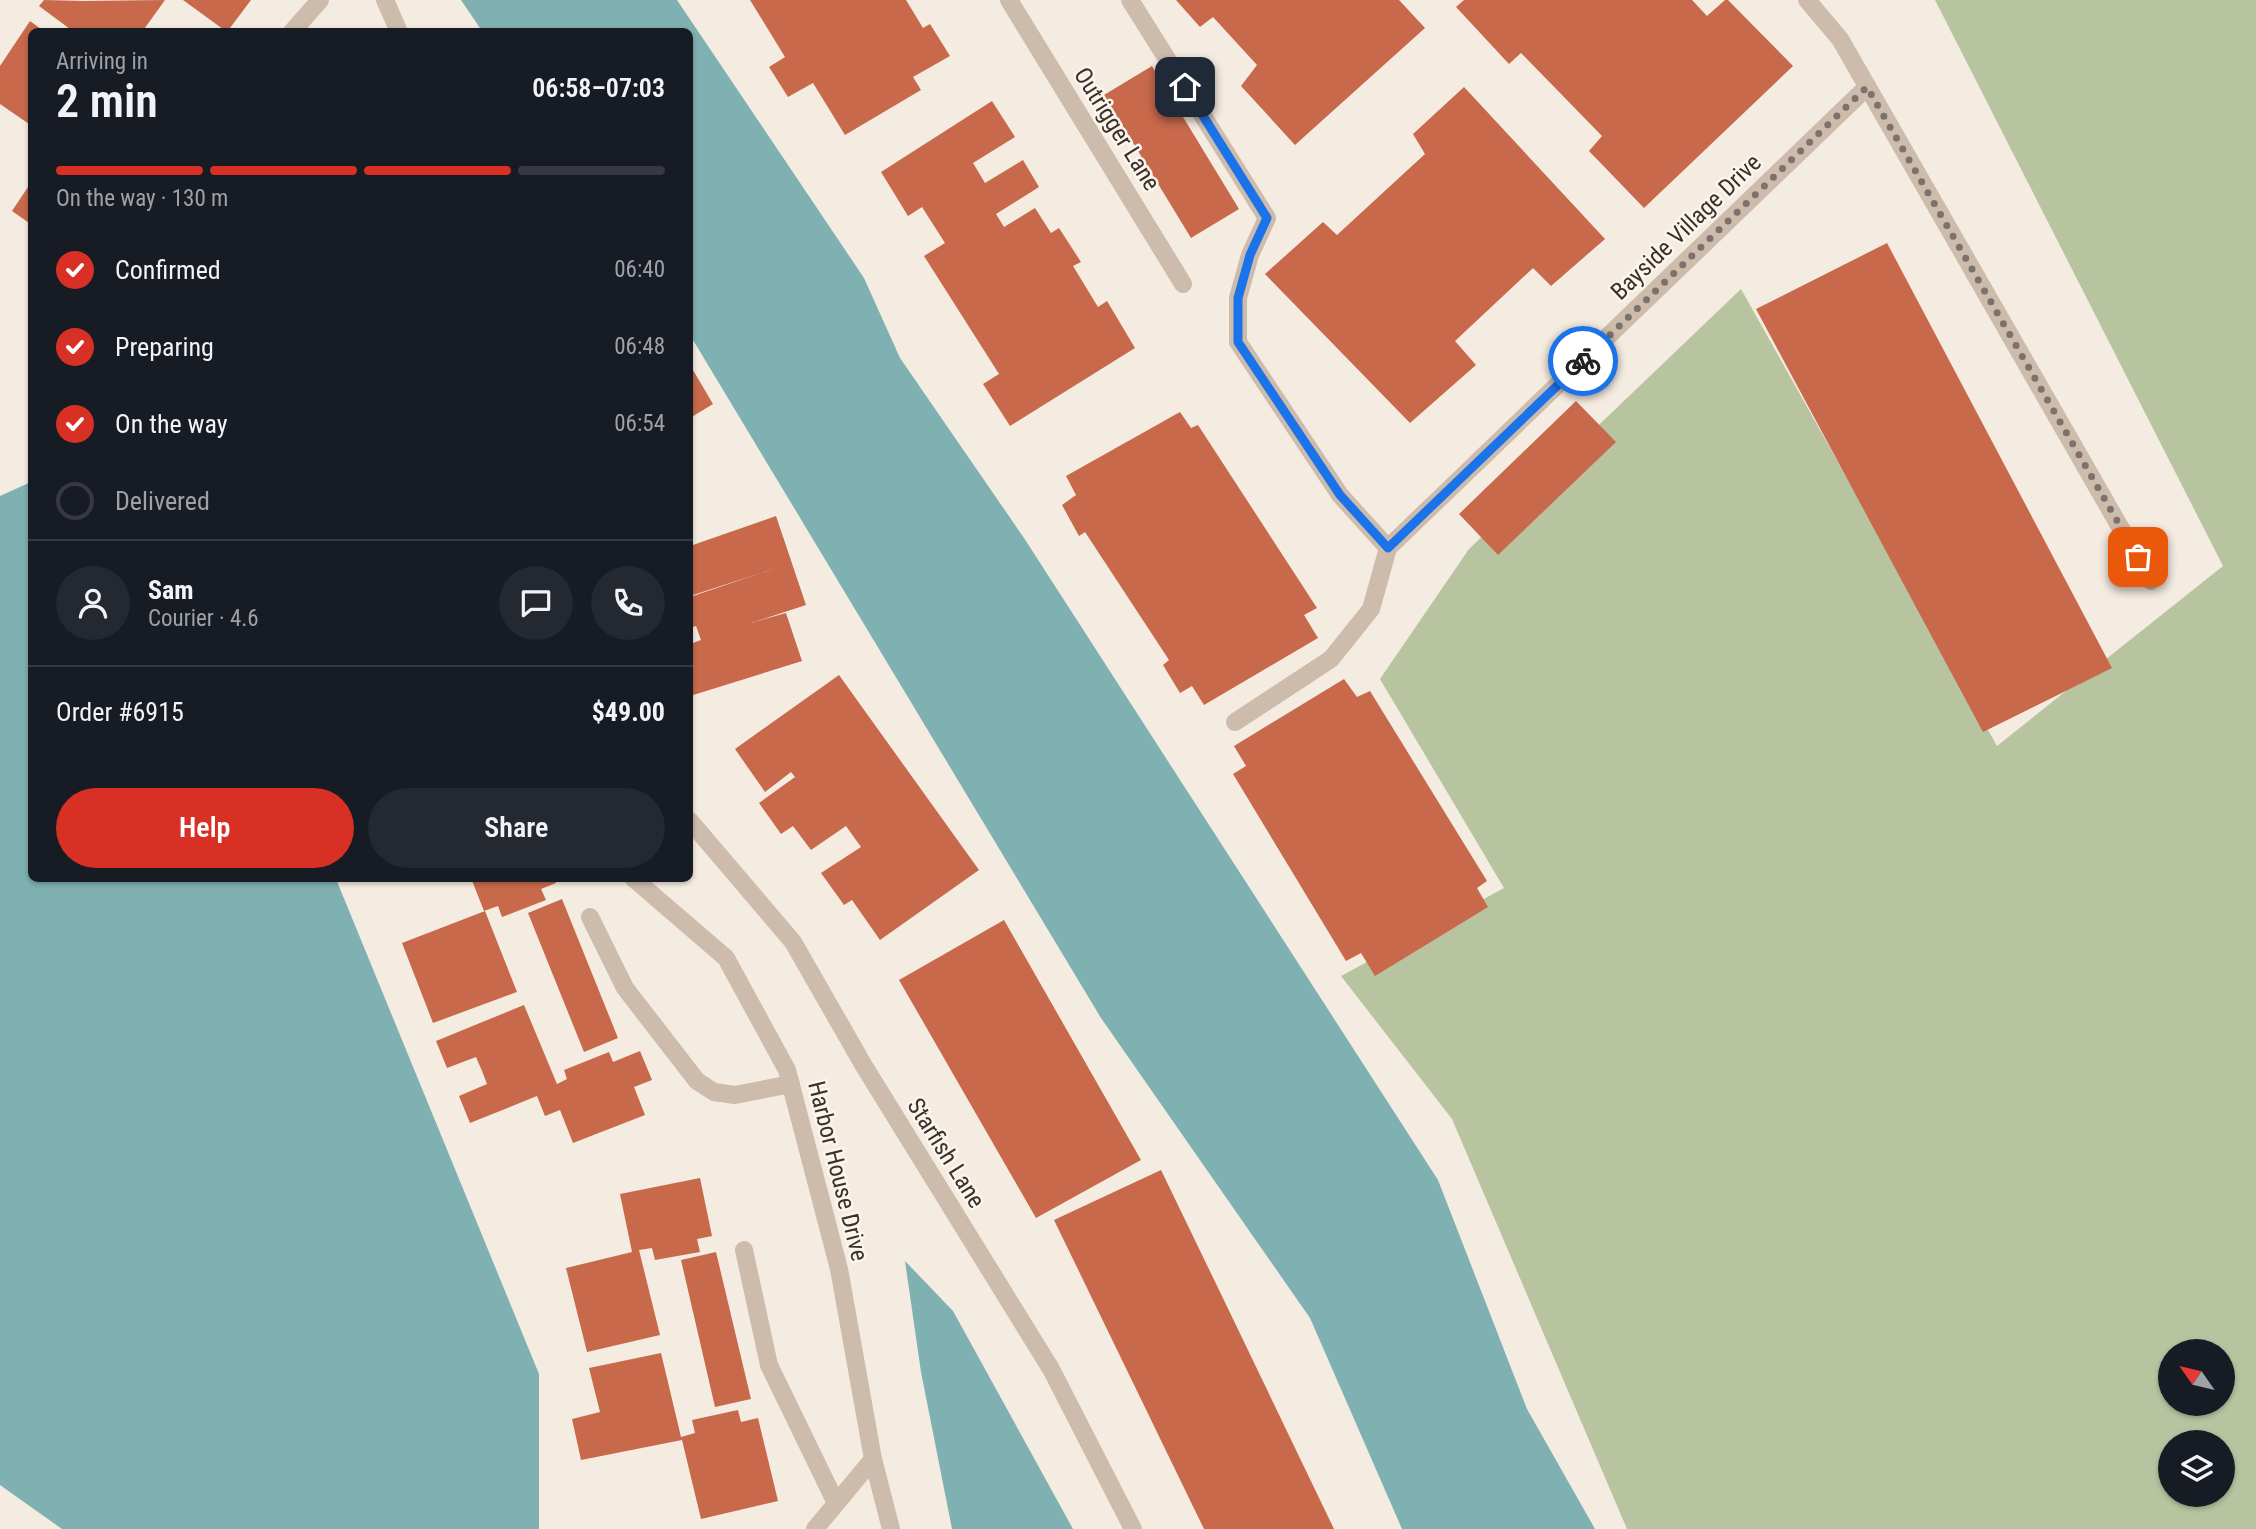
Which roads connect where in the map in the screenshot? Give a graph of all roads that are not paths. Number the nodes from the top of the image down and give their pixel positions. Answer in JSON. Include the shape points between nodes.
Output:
{"nodes":[{"id":1,"x":320,"y":0,"type":"edge"},
{"id":2,"x":385,"y":0,"type":"edge"},
{"id":3,"x":1009,"y":0,"type":"edge"},
{"id":4,"x":1130,"y":0,"type":"edge"},
{"id":5,"x":1807,"y":0,"type":"edge"},
{"id":6,"x":296,"y":28,"type":"edge"},
{"id":7,"x":397,"y":28,"type":"edge"},
{"id":8,"x":1867,"y":87,"type":"junction"},
{"id":9,"x":1183,"y":284,"type":"dead end"},
{"id":10,"x":1388,"y":548,"type":"junction"},
{"id":11,"x":2151,"y":580,"type":"dead end"},
{"id":12,"x":1235,"y":722,"type":"dead end"},
{"id":13,"x":693,"y":825,"type":"edge"},
{"id":14,"x":638,"y":882,"type":"edge"},
{"id":15,"x":590,"y":917,"type":"dead end"},
{"id":16,"x":791,"y":1084,"type":"junction"},
{"id":17,"x":744,"y":1250,"type":"dead end"},
{"id":18,"x":873,"y":1459,"type":"junction"},
{"id":19,"x":836,"y":1503,"type":"junction"},
{"id":20,"x":815,"y":1529,"type":"edge"},
{"id":21,"x":891,"y":1529,"type":"edge"},
{"id":22,"x":1133,"y":1529,"type":"edge"}],
"edges":[{"from":1,"to":6,"type":"street"},
{"from":2,"to":7,"type":"street"},
{"from":3,"to":9,"type":"street","name":"Outrigger Lane"},
{"from":4,"to":10,"type":"street","via":[[1267,218],[1238,298],[1238,342],[1340,495]]},
{"from":5,"to":8,"type":"street","via":[[1840,39]]},
{"from":8,"to":10,"type":"street","name":"Bayside Village Drive"},
{"from":8,"to":11,"type":"street"},
{"from":10,"to":12,"type":"street","via":[[1371,609],[1331,659]]},
{"from":13,"to":22,"type":"street","name":"Starfish Lane","via":[[793,942],[1051,1369]]},
{"from":14,"to":16,"type":"street","name":"Harbor House Drive","via":[[726,958]]},
{"from":15,"to":16,"type":"street","via":[[625,988],[697,1081],[714,1092],[735,1096]]},
{"from":16,"to":18,"type":"street","name":"Harbor House Drive","via":[[839,1269]]},
{"from":17,"to":19,"type":"street","via":[[769,1365]]},
{"from":18,"to":19,"type":"street"},
{"from":18,"to":21,"type":"street","name":"Harbor House Drive"},
{"from":19,"to":20,"type":"street"}]}
